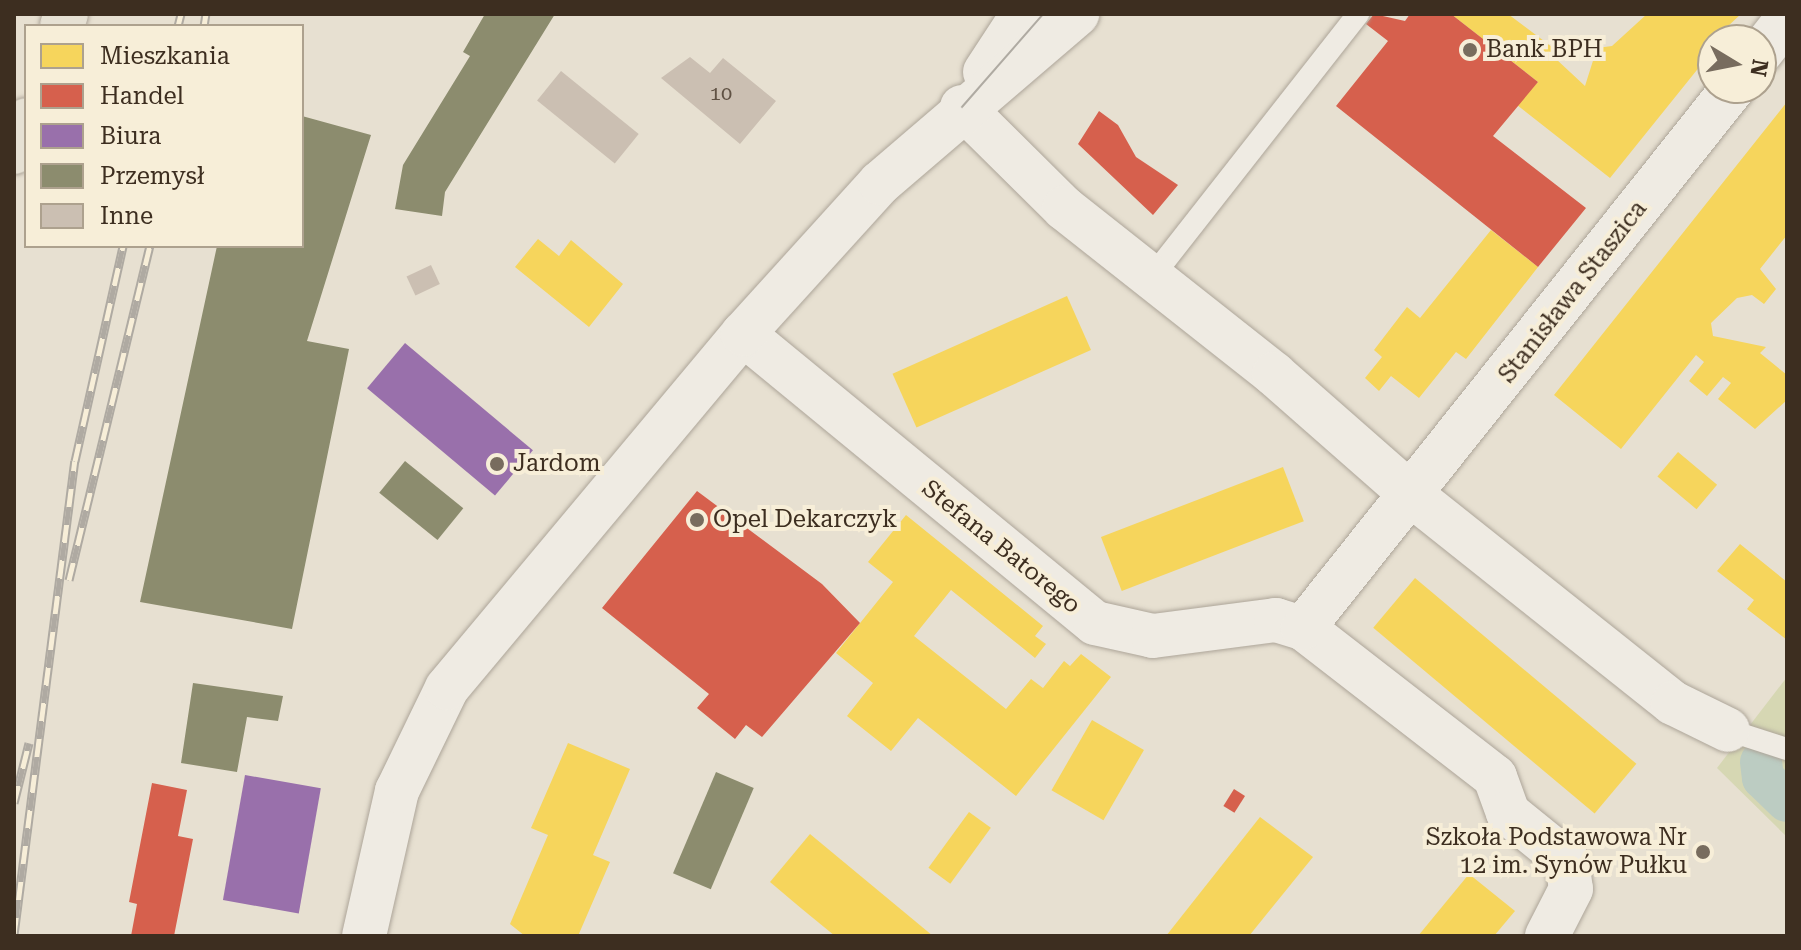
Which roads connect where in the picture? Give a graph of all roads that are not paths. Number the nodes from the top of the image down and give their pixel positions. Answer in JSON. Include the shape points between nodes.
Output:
{"nodes":[{"id":1,"x":1023,"y":14,"type":"edge"},
{"id":2,"x":1077,"y":14,"type":"edge"},
{"id":3,"x":1358,"y":14,"type":"edge"},
{"id":4,"x":1721,"y":104,"type":"edge"},
{"id":5,"x":962,"y":107,"type":"junction"},
{"id":6,"x":24,"y":125,"type":"edge"},
{"id":7,"x":14,"y":152,"type":"edge"},
{"id":8,"x":1152,"y":277,"type":"junction"},
{"id":9,"x":743,"y":334,"type":"junction"},
{"id":10,"x":1414,"y":497,"type":"junction"},
{"id":11,"x":1303,"y":628,"type":"junction"},
{"id":12,"x":1728,"y":730,"type":"joint"},
{"id":13,"x":1787,"y":749,"type":"edge"},
{"id":14,"x":364,"y":936,"type":"edge"},
{"id":15,"x":1547,"y":936,"type":"edge"}],
"edges":[{"from":1,"to":5,"type":"street"},
{"from":2,"to":5,"type":"street"},
{"from":3,"to":8,"type":"lane"},
{"from":4,"to":10,"type":"street","name":"Stanisława Staszica"},
{"from":5,"to":8,"type":"street","via":[[1064,208]]},
{"from":5,"to":9,"type":"street","via":[[880,183]]},
{"from":6,"to":7,"type":"main road"},
{"from":8,"to":10,"type":"street"},
{"from":9,"to":11,"type":"street","name":"Stefana Batorego","via":[[1095,623],[1153,636],[1276,620]]},
{"from":9,"to":14,"type":"street","via":[[428,716],[397,791]]},
{"from":10,"to":11,"type":"street"},
{"from":10,"to":12,"type":"street","via":[[1673,703]]},
{"from":11,"to":15,"type":"street","name":"Stefana Batorego","via":[[1495,777],[1508,813],[1567,861],[1571,889]]},
{"from":12,"to":13,"type":"lane"}]}
